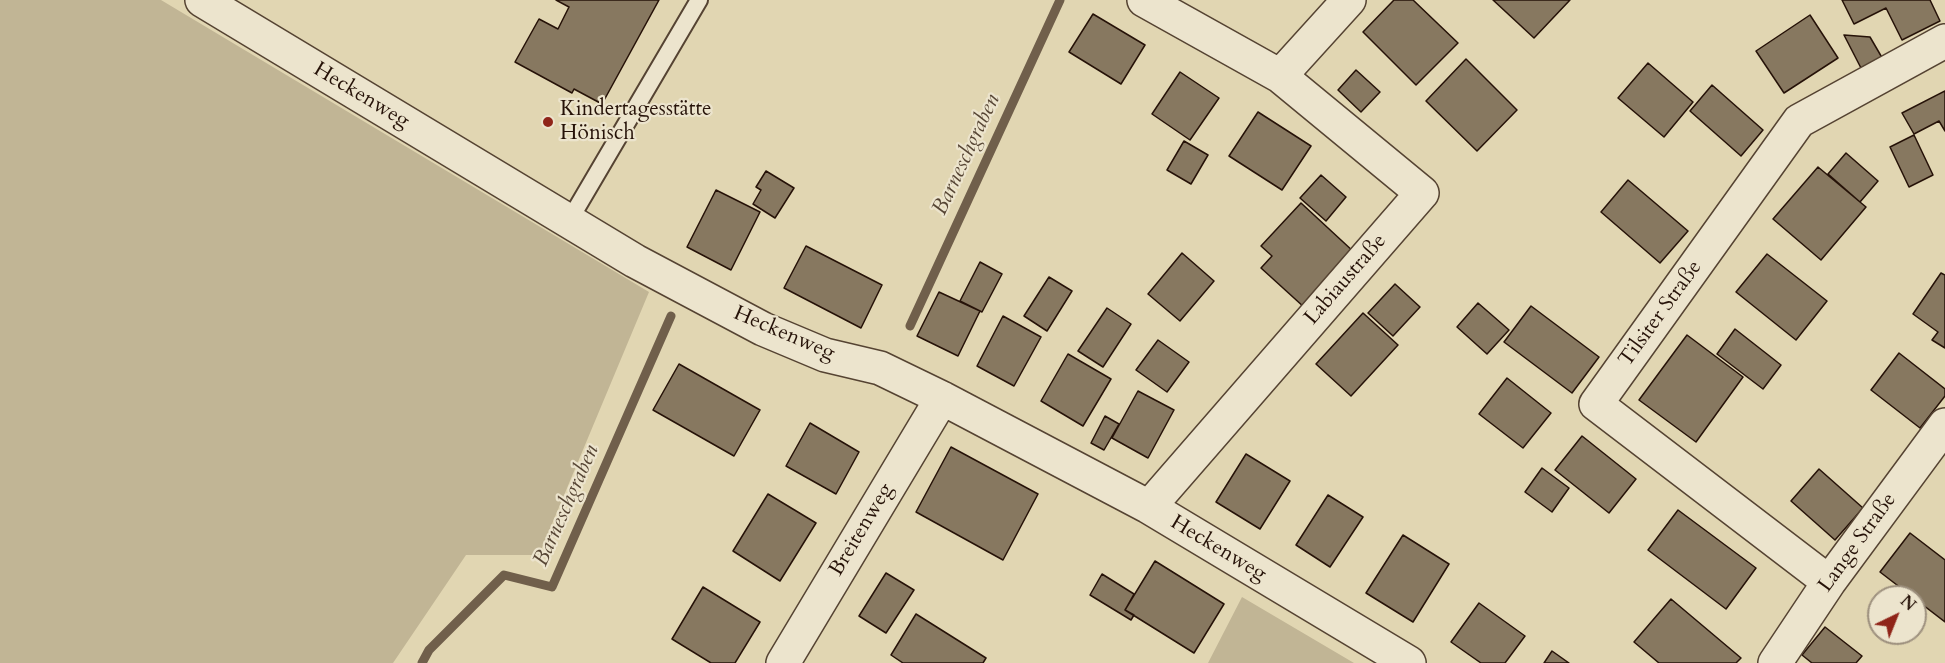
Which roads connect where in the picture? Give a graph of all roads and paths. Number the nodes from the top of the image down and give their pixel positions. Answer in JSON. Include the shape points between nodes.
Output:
{"nodes":[{"id":1,"x":202,"y":0,"type":"edge"},
{"id":2,"x":699,"y":0,"type":"edge"},
{"id":3,"x":1144,"y":0,"type":"edge"},
{"id":4,"x":1348,"y":0,"type":"edge"},
{"id":5,"x":1945,"y":41,"type":"edge"},
{"id":6,"x":1280,"y":76,"type":"junction"},
{"id":7,"x":569,"y":221,"type":"junction"},
{"id":8,"x":942,"y":398,"type":"junction"},
{"id":9,"x":1945,"y":424,"type":"edge"},
{"id":10,"x":1149,"y":507,"type":"junction"},
{"id":11,"x":1829,"y":582,"type":"junction"},
{"id":12,"x":783,"y":663,"type":"edge"},
{"id":13,"x":1409,"y":663,"type":"edge"},
{"id":14,"x":1775,"y":663,"type":"edge"}],
"edges":[{"from":1,"to":7,"type":"street","name":"Heckenweg"},
{"from":2,"to":7,"type":"lane"},
{"from":3,"to":6,"type":"street","name":"Labiaustraße"},
{"from":4,"to":6,"type":"street"},
{"from":5,"to":11,"type":"street","name":"Tilsiter Straße","via":[[1799,121],[1596,404]]},
{"from":6,"to":10,"type":"street","name":"Labiaustraße","via":[[1422,193]]},
{"from":7,"to":8,"type":"street","name":"Heckenweg","via":[[763,329],[825,355],[880,368]]},
{"from":8,"to":10,"type":"street","name":"Heckenweg"},
{"from":8,"to":12,"type":"street","name":"Breitenweg"},
{"from":9,"to":11,"type":"street","name":"Lange Straße"},
{"from":10,"to":13,"type":"street","name":"Heckenweg"},
{"from":11,"to":14,"type":"street","name":"Lange Straße"}]}
